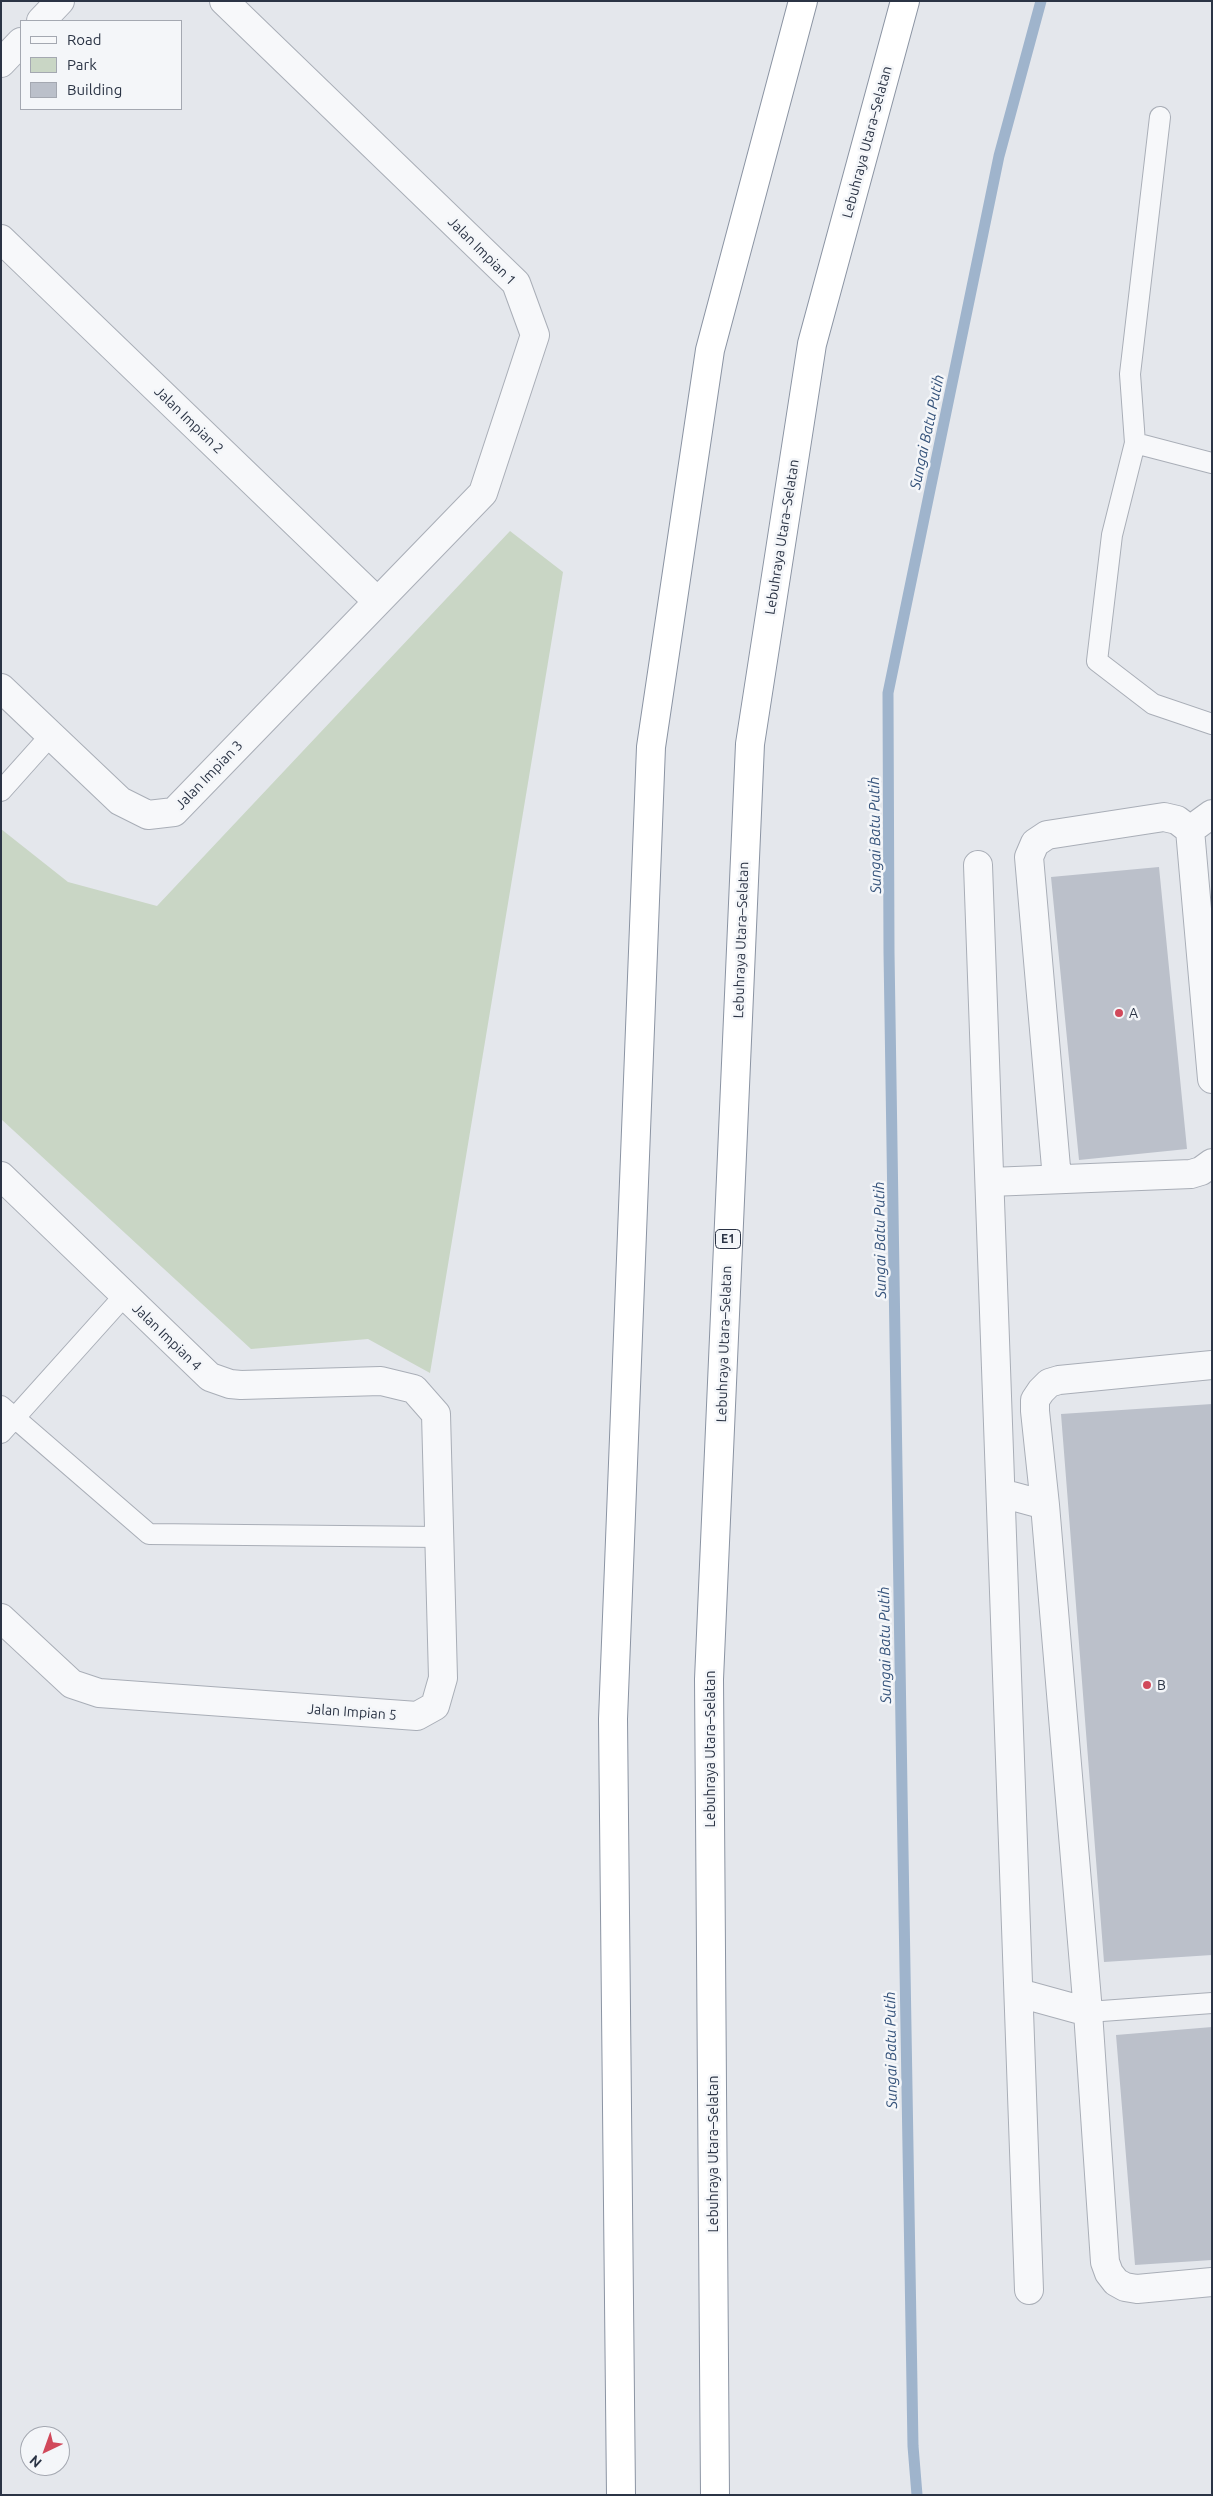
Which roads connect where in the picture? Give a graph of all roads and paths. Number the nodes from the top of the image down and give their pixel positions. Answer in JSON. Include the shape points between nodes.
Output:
{"nodes":[{"id":1,"x":60,"y":1,"type":"edge"},
{"id":2,"x":224,"y":1,"type":"edge"},
{"id":3,"x":803,"y":1,"type":"edge"},
{"id":4,"x":905,"y":1,"type":"edge"},
{"id":5,"x":42,"y":20,"type":"edge"},
{"id":6,"x":20,"y":43,"type":"edge"},
{"id":7,"x":1,"y":63,"type":"edge"},
{"id":8,"x":1160,"y":117,"type":"dead end"},
{"id":9,"x":1,"y":239,"type":"edge"},
{"id":10,"x":1135,"y":443,"type":"junction"},
{"id":11,"x":1212,"y":463,"type":"edge"},
{"id":12,"x":377,"y":601,"type":"junction"},
{"id":13,"x":1,"y":688,"type":"edge"},
{"id":14,"x":1212,"y":724,"type":"edge"},
{"id":15,"x":51,"y":735,"type":"junction"},
{"id":16,"x":1,"y":791,"type":"edge"},
{"id":17,"x":1212,"y":814,"type":"edge"},
{"id":18,"x":1190,"y":830,"type":"junction"},
{"id":19,"x":978,"y":865,"type":"dead end"},
{"id":20,"x":1212,"y":1079,"type":"edge"},
{"id":21,"x":1212,"y":1163,"type":"edge"},
{"id":22,"x":1,"y":1176,"type":"edge"},
{"id":23,"x":1056,"y":1179,"type":"junction"},
{"id":24,"x":990,"y":1182,"type":"junction"},
{"id":25,"x":124,"y":1296,"type":"junction"},
{"id":26,"x":1212,"y":1365,"type":"edge"},
{"id":27,"x":436,"y":1414,"type":"joint"},
{"id":28,"x":6,"y":1419,"type":"edge"},
{"id":29,"x":1001,"y":1493,"type":"junction"},
{"id":30,"x":1045,"y":1506,"type":"junction"},
{"id":31,"x":439,"y":1537,"type":"junction"},
{"id":32,"x":1,"y":1618,"type":"edge"},
{"id":33,"x":1019,"y":1994,"type":"junction"},
{"id":34,"x":1212,"y":2004,"type":"edge"},
{"id":35,"x":1088,"y":2012,"type":"junction"},
{"id":36,"x":1212,"y":2282,"type":"edge"},
{"id":37,"x":1029,"y":2290,"type":"dead end"},
{"id":38,"x":622,"y":2495,"type":"edge"},
{"id":39,"x":716,"y":2495,"type":"edge"}],
"edges":[{"from":1,"to":5,"type":"street"},
{"from":2,"to":12,"type":"street","name":"Jalan Impian 1","via":[[516,283],[535,335],[484,493]]},
{"from":3,"to":38,"type":"highway","via":[[710,350],[651,747],[613,1719]]},
{"from":4,"to":39,"type":"highway","name":"Lebuhraya Utara–Selatan","number":"E1","via":[[812,344],[750,744],[709,1679]]},
{"from":6,"to":7,"type":"street"},
{"from":8,"to":10,"type":"lane","via":[[1130,374]]},
{"from":9,"to":12,"type":"street","name":"Jalan Impian 2"},
{"from":10,"to":11,"type":"lane"},
{"from":10,"to":14,"type":"lane","via":[[1112,535],[1097,661],[1153,704]]},
{"from":12,"to":15,"type":"street","name":"Jalan Impian 3","via":[[174,812],[148,815],[120,801]]},
{"from":13,"to":15,"type":"street","name":"Jalan Impian 3"},
{"from":15,"to":16,"type":"lane"},
{"from":17,"to":18,"type":"street"},
{"from":18,"to":20,"type":"street"},
{"from":18,"to":23,"type":"street","via":[[1177,820],[1164,817],[1047,835],[1035,843],[1029,857]]},
{"from":19,"to":24,"type":"street"},
{"from":21,"to":23,"type":"street","via":[[1202,1171],[1190,1174]]},
{"from":22,"to":25,"type":"street","name":"Jalan Impian 4"},
{"from":23,"to":24,"type":"street"},
{"from":24,"to":29,"type":"street"},
{"from":25,"to":27,"type":"street","name":"Jalan Impian 4","via":[[200,1371],[219,1382],[241,1385],[381,1381],[414,1389]]},
{"from":25,"to":28,"type":"lane"},
{"from":26,"to":30,"type":"street","via":[[1059,1380],[1041,1390],[1035,1400],[1035,1411]]},
{"from":27,"to":31,"type":"street","name":"Jalan Impian 5"},
{"from":28,"to":31,"type":"lane","via":[[149,1534]]},
{"from":29,"to":30,"type":"street"},
{"from":29,"to":33,"type":"street"},
{"from":30,"to":35,"type":"street"},
{"from":31,"to":32,"type":"street","name":"Jalan Impian 5","via":[[443,1678],[435,1706],[417,1716],[90,1692],[64,1678]]},
{"from":33,"to":35,"type":"street"},
{"from":33,"to":37,"type":"street"},
{"from":34,"to":35,"type":"lane"},
{"from":35,"to":36,"type":"street","via":[[1105,2262],[1109,2273],[1125,2287]]}]}
